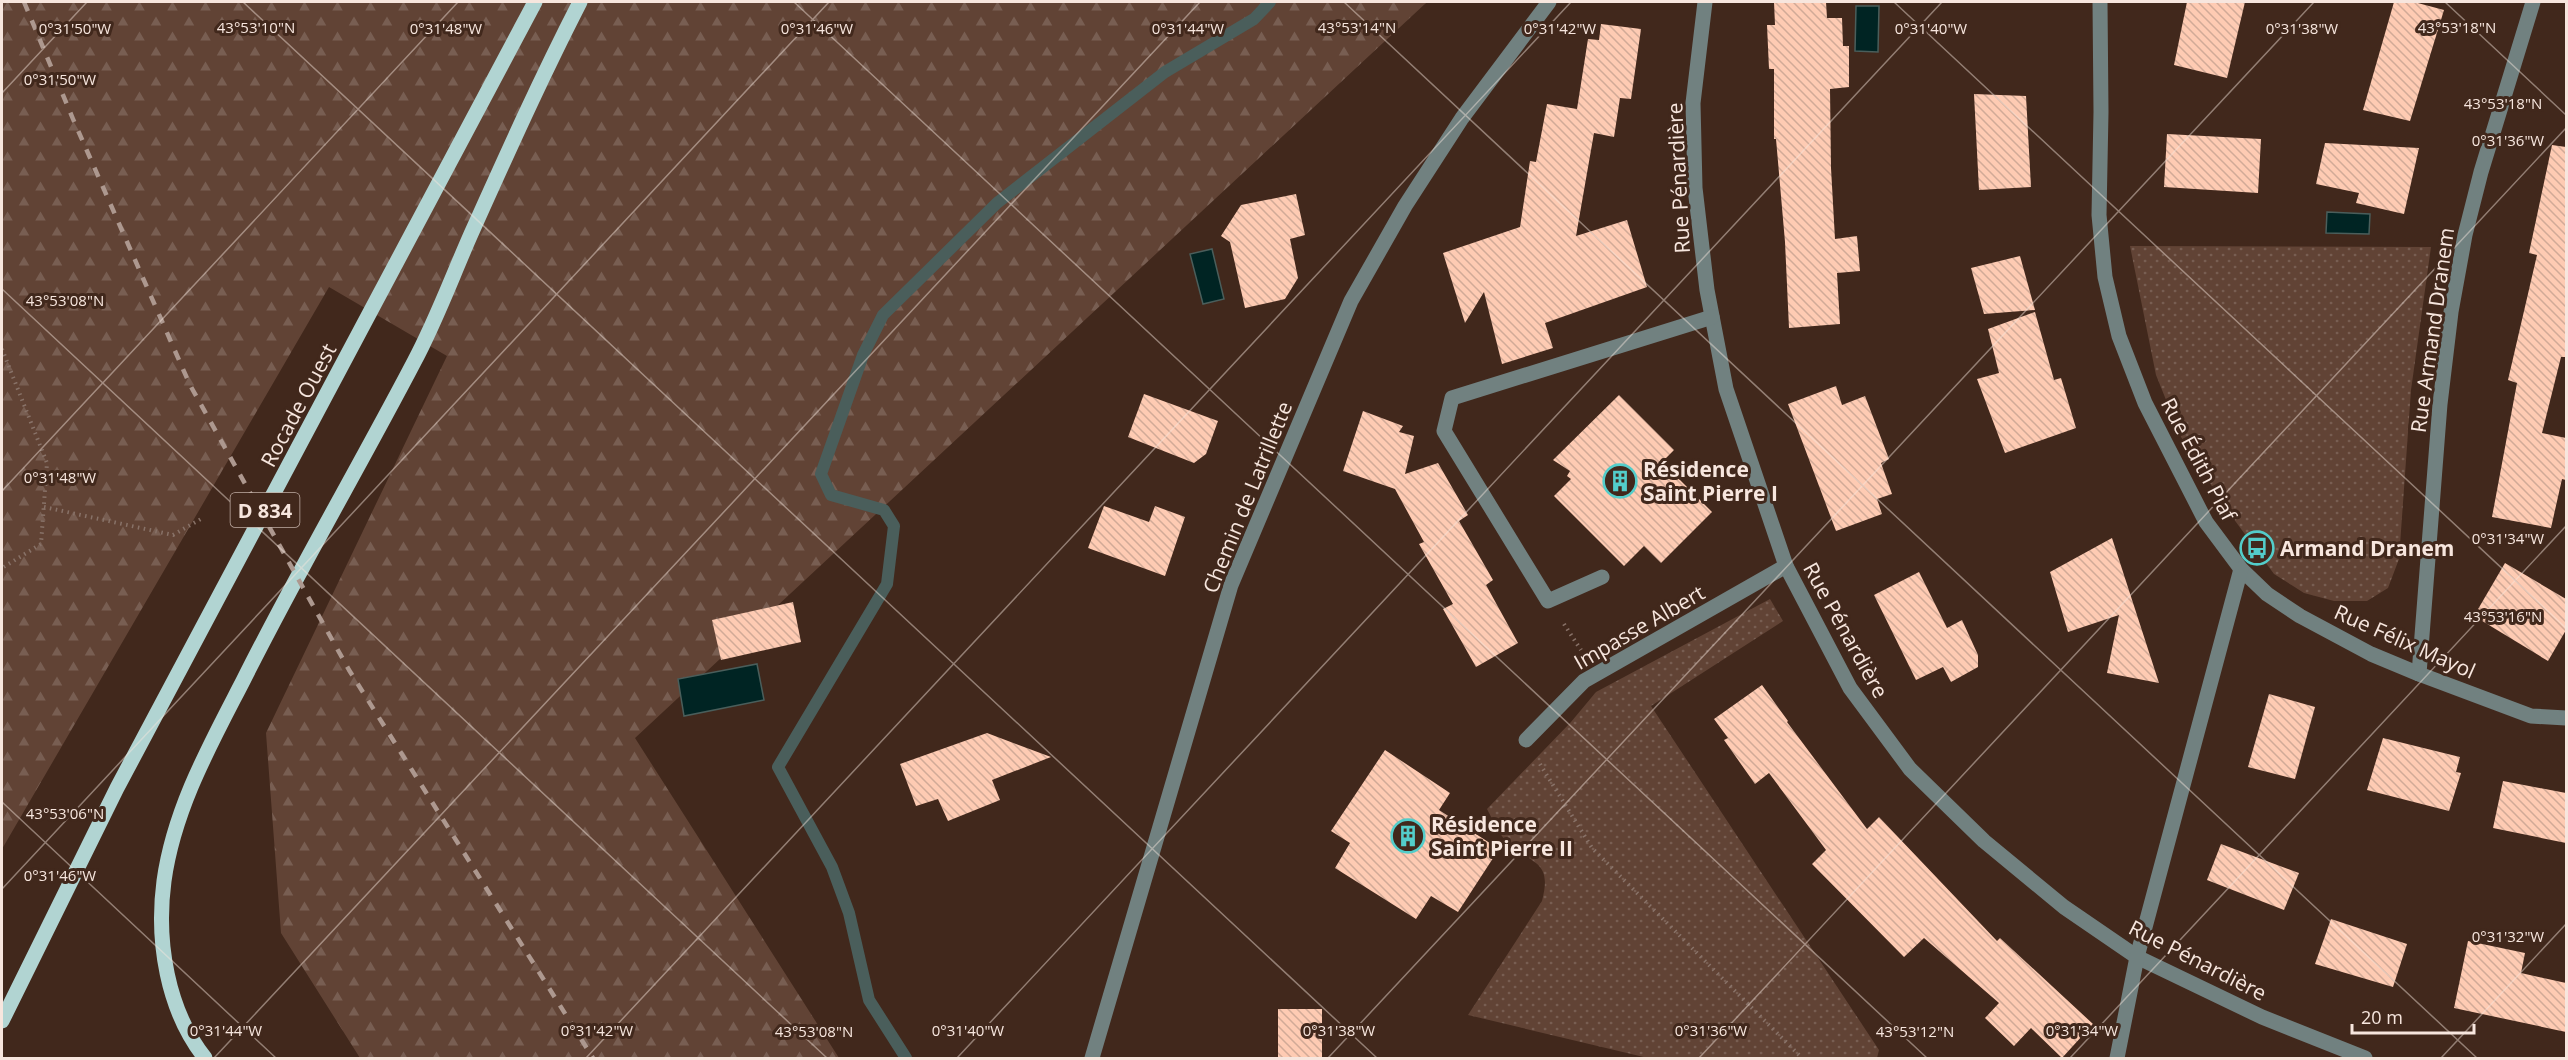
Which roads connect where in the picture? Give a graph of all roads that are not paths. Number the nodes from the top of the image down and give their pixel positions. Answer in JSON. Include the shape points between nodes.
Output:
{"nodes":[{"id":1,"x":535,"y":2,"type":"edge"},
{"id":2,"x":580,"y":2,"type":"edge"},
{"id":3,"x":1549,"y":2,"type":"edge"},
{"id":4,"x":1704,"y":2,"type":"edge"},
{"id":5,"x":2100,"y":2,"type":"edge"},
{"id":6,"x":2533,"y":2,"type":"edge"},
{"id":7,"x":1712,"y":317,"type":"junction"},
{"id":8,"x":1786,"y":566,"type":"junction"},
{"id":9,"x":2241,"y":569,"type":"junction"},
{"id":10,"x":1602,"y":577,"type":"dead end"},
{"id":11,"x":2419,"y":674,"type":"junction"},
{"id":12,"x":2566,"y":718,"type":"edge"},
{"id":13,"x":1526,"y":740,"type":"road end"},
{"id":14,"x":2137,"y":957,"type":"junction"},
{"id":15,"x":2,"y":1021,"type":"edge"},
{"id":16,"x":205,"y":1059,"type":"edge"},
{"id":17,"x":1092,"y":1059,"type":"edge"},
{"id":18,"x":2117,"y":1059,"type":"edge"},
{"id":19,"x":2365,"y":1059,"type":"edge"}],
"edges":[{"from":1,"to":15,"type":"main road","name":"Rocade Ouest","number":"D 834","via":[[128,768]]},
{"from":2,"to":16,"type":"main road","via":[[537,87],[416,359],[279,610],[188,791],[164,880],[161,925],[166,970],[178,1012]]},
{"from":3,"to":17,"type":"street","name":"Chemin de Latrillette","via":[[1462,118],[1405,206],[1351,301],[1231,585]]},
{"from":4,"to":7,"type":"street","name":"Rue Pénardière","via":[[1693,103],[1695,188]]},
{"from":5,"to":9,"type":"street","name":"Rue Édith Piaf","via":[[2099,215],[2105,277],[2119,336],[2145,403],[2179,472],[2206,522]]},
{"from":6,"to":11,"type":"street","name":"Rue Armand Dranem","via":[[2481,172],[2451,312]]},
{"from":7,"to":8,"type":"street","name":"Rue Pénardière","via":[[1726,389]]},
{"from":7,"to":10,"type":"street","via":[[1452,398],[1444,431],[1548,601]]},
{"from":8,"to":13,"type":"street","name":"Impasse Albert","via":[[1584,681]]},
{"from":8,"to":14,"type":"street","name":"Rue Pénardière","via":[[1850,688],[1910,769],[1984,842],[2064,907]]},
{"from":9,"to":11,"type":"street","name":"Rue Félix Mayol","via":[[2300,616],[2371,654]]},
{"from":9,"to":14,"type":"street"},
{"from":11,"to":12,"type":"street","name":"Rue Félix Mayol","via":[[2531,716]]},
{"from":14,"to":18,"type":"street"},
{"from":14,"to":19,"type":"street","name":"Rue Pénardière","via":[[2262,1017]]}]}
